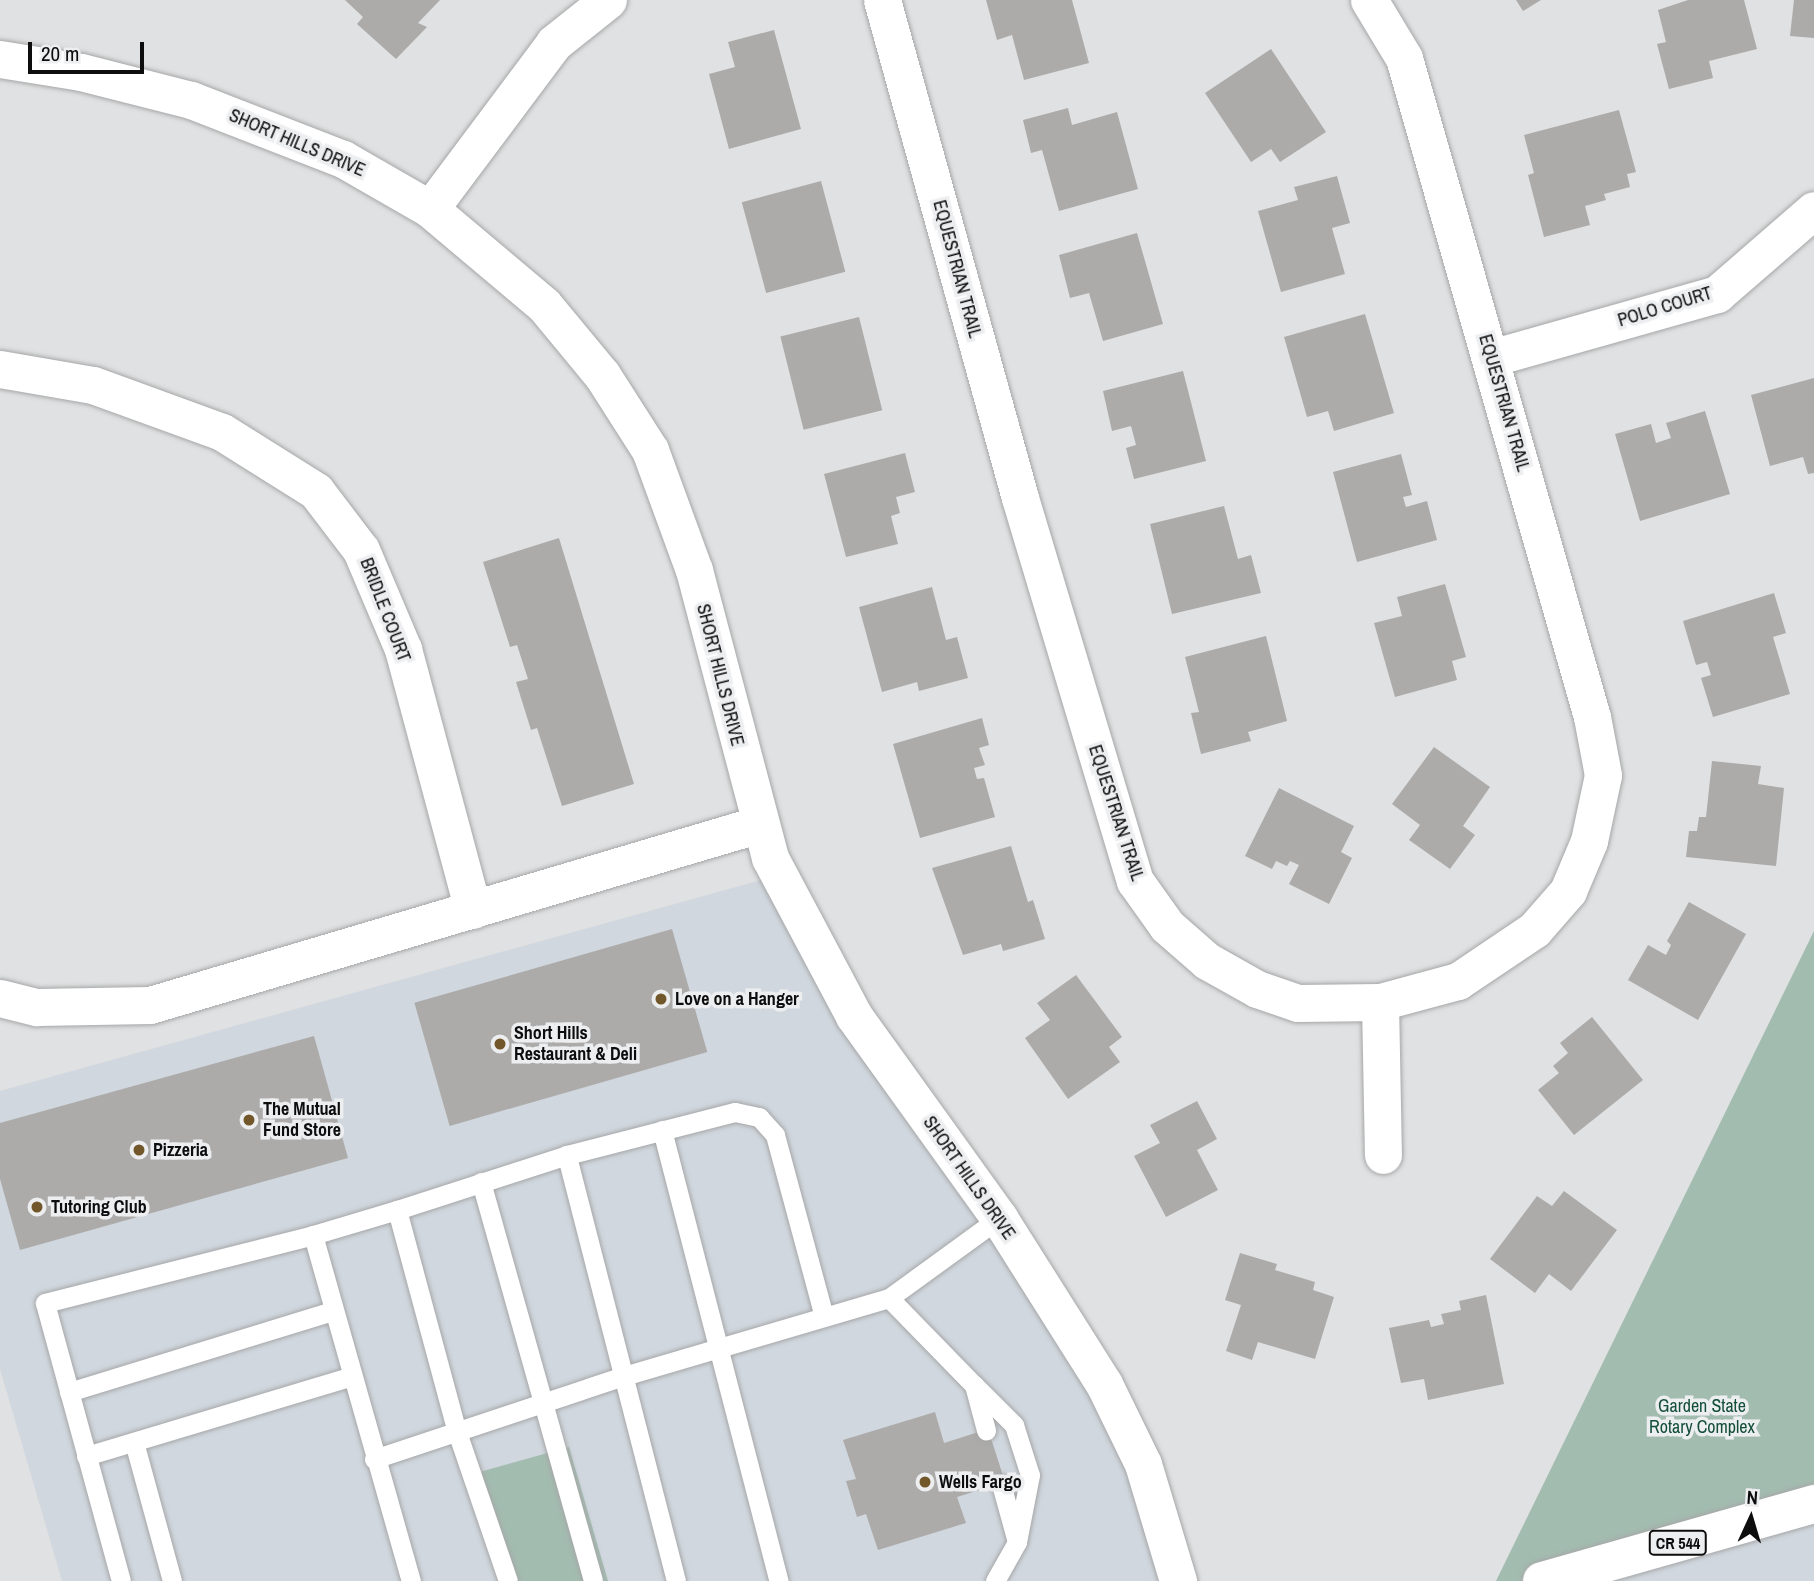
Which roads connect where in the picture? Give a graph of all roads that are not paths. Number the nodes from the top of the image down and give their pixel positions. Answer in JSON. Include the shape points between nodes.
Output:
{"nodes":[{"id":1,"x":608,"y":0,"type":"edge"},
{"id":2,"x":882,"y":0,"type":"edge"},
{"id":3,"x":1369,"y":0,"type":"edge"},
{"id":4,"x":0,"y":59,"type":"edge"},
{"id":5,"x":430,"y":209,"type":"junction"},
{"id":6,"x":1814,"y":210,"type":"edge"},
{"id":7,"x":1492,"y":358,"type":"junction"},
{"id":8,"x":0,"y":369,"type":"edge"},
{"id":9,"x":760,"y":824,"type":"junction"},
{"id":10,"x":472,"y":910,"type":"junction"},
{"id":11,"x":0,"y":998,"type":"edge"},
{"id":12,"x":1380,"y":1002,"type":"junction"},
{"id":13,"x":662,"y":1130,"type":"junction"},
{"id":14,"x":567,"y":1154,"type":"junction"},
{"id":15,"x":1383,"y":1155,"type":"dead end"},
{"id":16,"x":481,"y":1182,"type":"junction"},
{"id":17,"x":397,"y":1210,"type":"junction"},
{"id":18,"x":999,"y":1218,"type":"junction"},
{"id":19,"x":313,"y":1235,"type":"junction"},
{"id":20,"x":889,"y":1298,"type":"junction"},
{"id":21,"x":332,"y":1311,"type":"junction"},
{"id":22,"x":824,"y":1316,"type":"junction"},
{"id":23,"x":719,"y":1346,"type":"junction"},
{"id":24,"x":624,"y":1376,"type":"junction"},
{"id":25,"x":350,"y":1377,"type":"junction"},
{"id":26,"x":974,"y":1385,"type":"junction"},
{"id":27,"x":69,"y":1392,"type":"junction"},
{"id":28,"x":542,"y":1402,"type":"junction"},
{"id":29,"x":986,"y":1430,"type":"dead end"},
{"id":30,"x":457,"y":1432,"type":"junction"},
{"id":31,"x":134,"y":1442,"type":"junction"},
{"id":32,"x":86,"y":1456,"type":"junction"},
{"id":33,"x":374,"y":1459,"type":"junction"},
{"id":34,"x":1001,"y":1484,"type":"dead end"},
{"id":35,"x":1814,"y":1504,"type":"edge"},
{"id":36,"x":1017,"y":1542,"type":"junction"},
{"id":37,"x":121,"y":1581,"type":"edge"},
{"id":38,"x":172,"y":1581,"type":"edge"},
{"id":39,"x":411,"y":1581,"type":"edge"},
{"id":40,"x":508,"y":1581,"type":"edge"},
{"id":41,"x":593,"y":1581,"type":"edge"},
{"id":42,"x":676,"y":1581,"type":"edge"},
{"id":43,"x":779,"y":1581,"type":"edge"},
{"id":44,"x":995,"y":1581,"type":"edge"},
{"id":45,"x":1178,"y":1581,"type":"edge"},
{"id":46,"x":1542,"y":1581,"type":"edge"}],
"edges":[{"from":1,"to":5,"type":"street","via":[[554,43]]},
{"from":2,"to":12,"type":"street","name":"EQUESTRIAN TRAIL","via":[[1020,498],[1135,881],[1167,926],[1207,961],[1257,989],[1298,1003]]},
{"from":3,"to":7,"type":"street","name":"EQUESTRIAN TRAIL","via":[[1404,58]]},
{"from":4,"to":5,"type":"street","name":"SHORT HILLS DRIVE","via":[[81,72],[191,100],[342,159]]},
{"from":5,"to":9,"type":"street","name":"SHORT HILLS DRIVE","via":[[544,306],[602,375],[650,450],[694,569]]},
{"from":6,"to":7,"type":"street","name":"POLO COURT","via":[[1717,294]]},
{"from":7,"to":12,"type":"street","name":"EQUESTRIAN TRAIL","via":[[1592,717],[1603,775],[1589,841],[1568,891],[1534,930],[1458,981]]},
{"from":8,"to":10,"type":"street","name":"BRIDLE COURT","via":[[93,385],[222,432],[316,491],[361,550],[403,649]]},
{"from":9,"to":10,"type":"street"},
{"from":9,"to":18,"type":"street","name":"SHORT HILLS DRIVE","via":[[770,858],[854,1016]]},
{"from":10,"to":11,"type":"street","via":[[150,1005],[37,1007]]},
{"from":12,"to":15,"type":"street"},
{"from":13,"to":14,"type":"lane"},
{"from":13,"to":22,"type":"lane","via":[[736,1112],[748,1112],[769,1125]]},
{"from":13,"to":23,"type":"lane"},
{"from":14,"to":16,"type":"lane"},
{"from":14,"to":24,"type":"lane"},
{"from":16,"to":17,"type":"lane"},
{"from":16,"to":28,"type":"lane"},
{"from":17,"to":19,"type":"lane"},
{"from":17,"to":30,"type":"lane"},
{"from":18,"to":20,"type":"lane"},
{"from":18,"to":45,"type":"street","name":"SHORT HILLS DRIVE","via":[[1104,1384],[1143,1464]]},
{"from":19,"to":21,"type":"lane"},
{"from":19,"to":27,"type":"lane","via":[[45,1303]]},
{"from":20,"to":22,"type":"lane"},
{"from":20,"to":26,"type":"lane"},
{"from":21,"to":25,"type":"lane"},
{"from":21,"to":27,"type":"lane"},
{"from":22,"to":23,"type":"lane"},
{"from":23,"to":24,"type":"lane"},
{"from":23,"to":43,"type":"lane"},
{"from":24,"to":28,"type":"lane"},
{"from":24,"to":42,"type":"lane"},
{"from":25,"to":31,"type":"lane"},
{"from":25,"to":33,"type":"lane"},
{"from":26,"to":29,"type":"lane"},
{"from":26,"to":36,"type":"lane","via":[[1014,1425],[1030,1475]]},
{"from":27,"to":32,"type":"lane"},
{"from":28,"to":30,"type":"lane"},
{"from":28,"to":41,"type":"lane"},
{"from":30,"to":33,"type":"lane"},
{"from":30,"to":40,"type":"lane"},
{"from":31,"to":32,"type":"lane"},
{"from":31,"to":38,"type":"lane"},
{"from":32,"to":37,"type":"lane"},
{"from":33,"to":39,"type":"lane"},
{"from":34,"to":36,"type":"lane"},
{"from":35,"to":46,"type":"main road","number":"CR 544"},
{"from":36,"to":44,"type":"lane"}]}
